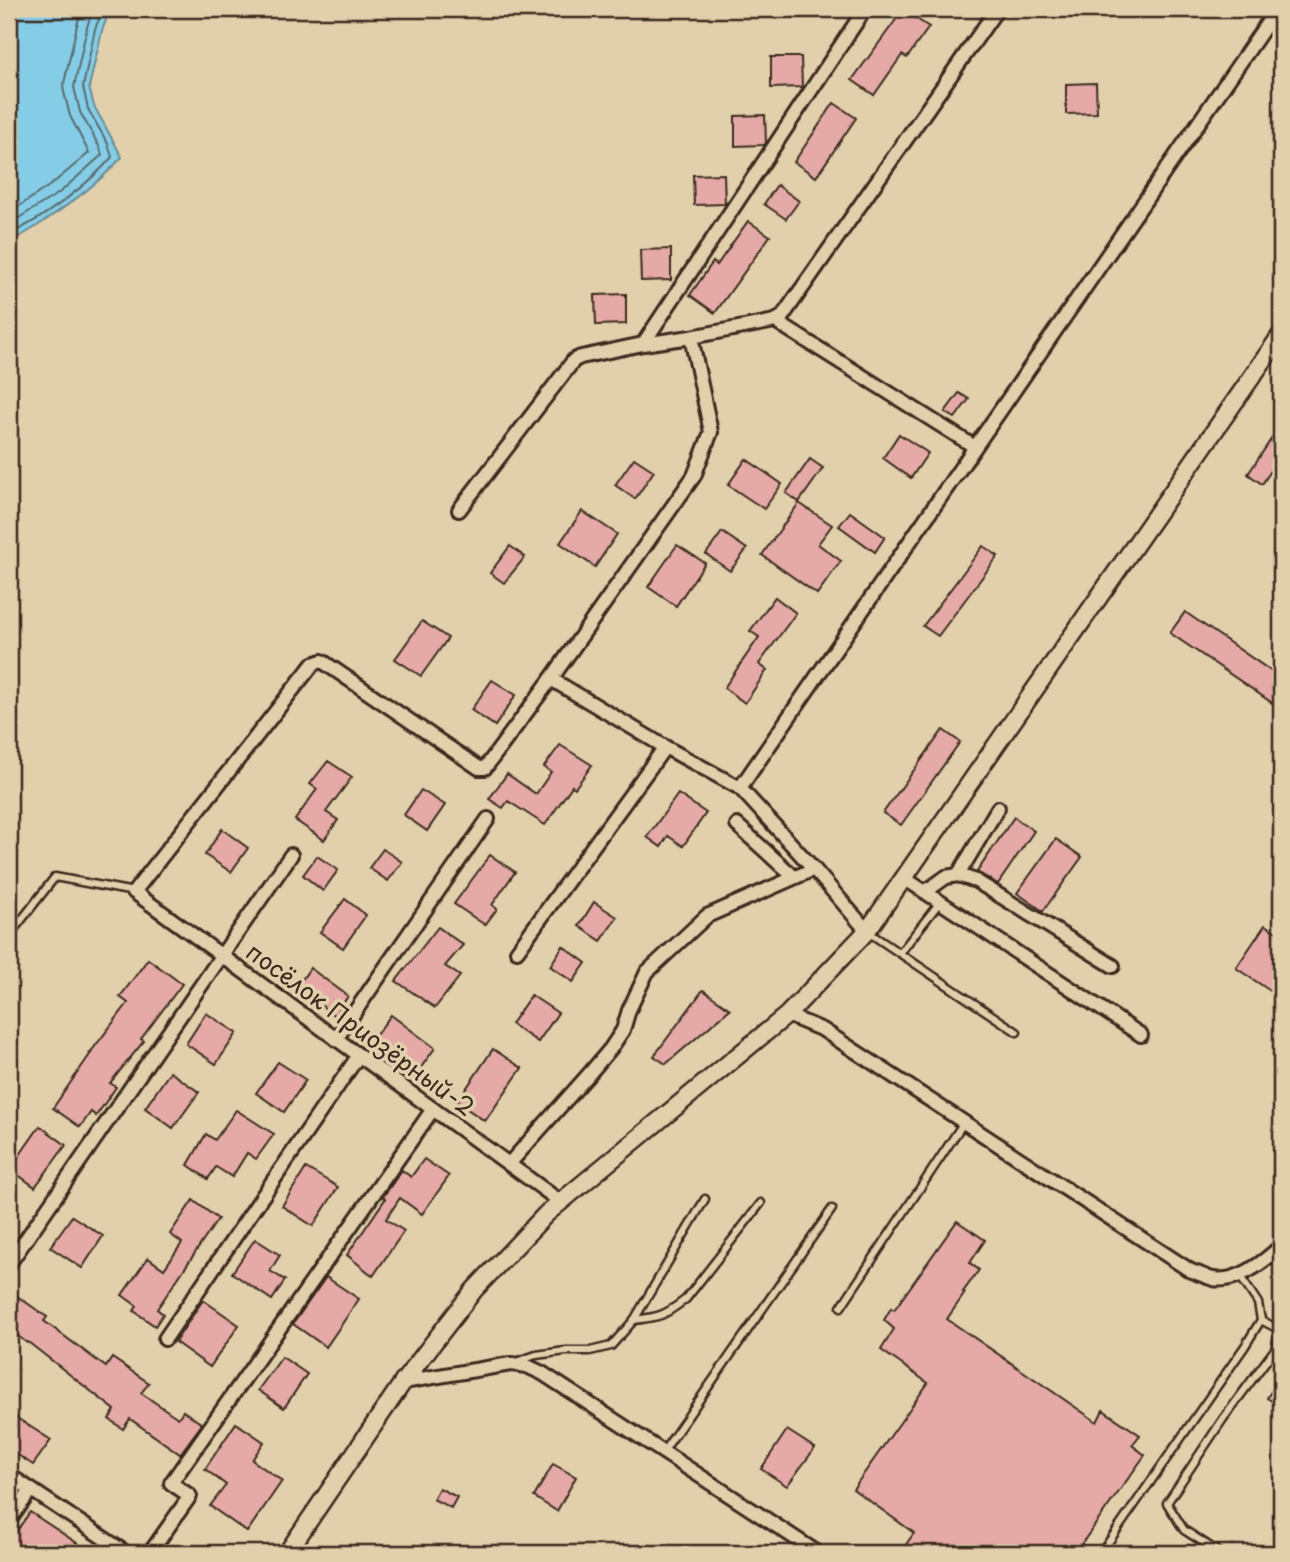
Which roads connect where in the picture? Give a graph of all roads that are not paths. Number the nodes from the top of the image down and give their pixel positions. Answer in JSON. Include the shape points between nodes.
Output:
{"nodes":[{"id":1,"x":865,"y":9,"type":"edge"},
{"id":2,"x":997,"y":9,"type":"edge"},
{"id":3,"x":1277,"y":9,"type":"edge"},
{"id":4,"x":775,"y":321,"type":"junction"},
{"id":5,"x":1281,"y":335,"type":"edge"},
{"id":6,"x":691,"y":337,"type":"junction"},
{"id":7,"x":643,"y":344,"type":"junction"},
{"id":8,"x":975,"y":447,"type":"junction"},
{"id":9,"x":459,"y":510,"type":"dead end"},
{"id":10,"x":551,"y":679,"type":"junction"},
{"id":11,"x":665,"y":747,"type":"junction"},
{"id":12,"x":740,"y":788,"type":"junction"},
{"id":13,"x":998,"y":808,"type":"dead end"},
{"id":14,"x":488,"y":819,"type":"dead end"},
{"id":15,"x":737,"y":825,"type":"dead end"},
{"id":16,"x":291,"y":855,"type":"dead end"},
{"id":17,"x":814,"y":869,"type":"junction"},
{"id":18,"x":958,"y":875,"type":"junction"},
{"id":19,"x":794,"y":877,"type":"junction"},
{"id":20,"x":904,"y":878,"type":"junction"},
{"id":21,"x":134,"y":892,"type":"junction"},
{"id":22,"x":925,"y":892,"type":"junction"},
{"id":23,"x":941,"y":902,"type":"junction"},
{"id":24,"x":867,"y":931,"type":"junction"},
{"id":25,"x":9,"y":936,"type":"edge"},
{"id":26,"x":517,"y":951,"type":"dead end"},
{"id":27,"x":900,"y":953,"type":"junction"},
{"id":28,"x":222,"y":956,"type":"junction"},
{"id":29,"x":1113,"y":966,"type":"dead end"},
{"id":30,"x":787,"y":1015,"type":"junction"},
{"id":31,"x":1017,"y":1032,"type":"dead end"},
{"id":32,"x":1140,"y":1035,"type":"dead end"},
{"id":33,"x":336,"y":1039,"type":"junction"},
{"id":34,"x":359,"y":1055,"type":"junction"},
{"id":35,"x":433,"y":1109,"type":"junction"},
{"id":36,"x":964,"y":1122,"type":"junction"},
{"id":37,"x":509,"y":1164,"type":"junction"},
{"id":38,"x":705,"y":1199,"type":"dead end"},
{"id":39,"x":561,"y":1202,"type":"junction"},
{"id":40,"x":761,"y":1203,"type":"dead end"},
{"id":41,"x":832,"y":1209,"type":"dead end"},
{"id":42,"x":1281,"y":1246,"type":"edge"},
{"id":43,"x":9,"y":1264,"type":"edge"},
{"id":44,"x":1240,"y":1276,"type":"junction"},
{"id":45,"x":841,"y":1307,"type":"dead end"},
{"id":46,"x":634,"y":1320,"type":"junction"},
{"id":47,"x":1261,"y":1321,"type":"junction"},
{"id":48,"x":164,"y":1339,"type":"dead end"},
{"id":49,"x":511,"y":1363,"type":"junction"},
{"id":50,"x":402,"y":1382,"type":"junction"},
{"id":51,"x":663,"y":1452,"type":"junction"},
{"id":52,"x":9,"y":1475,"type":"edge"},
{"id":53,"x":31,"y":1490,"type":"junction"},
{"id":54,"x":9,"y":1521,"type":"edge"},
{"id":55,"x":126,"y":1553,"type":"edge"},
{"id":56,"x":149,"y":1553,"type":"edge"},
{"id":57,"x":288,"y":1553,"type":"edge"},
{"id":58,"x":818,"y":1553,"type":"edge"},
{"id":59,"x":1101,"y":1553,"type":"edge"},
{"id":60,"x":1220,"y":1553,"type":"edge"}],
"edges":[{"from":1,"to":7,"type":"street"},
{"from":2,"to":4,"type":"street"},
{"from":3,"to":8,"type":"street"},
{"from":4,"to":6,"type":"street"},
{"from":4,"to":8,"type":"street"},
{"from":5,"to":20,"type":"street"},
{"from":6,"to":7,"type":"street"},
{"from":6,"to":10,"type":"street","via":[[710,432],[694,476]]},
{"from":7,"to":9,"type":"street","via":[[574,360]]},
{"from":8,"to":12,"type":"street"},
{"from":10,"to":11,"type":"street"},
{"from":10,"to":21,"type":"street","via":[[485,768],[479,768],[322,661],[313,664]]},
{"from":11,"to":12,"type":"street"},
{"from":11,"to":26,"type":"street"},
{"from":12,"to":17,"type":"street"},
{"from":13,"to":18,"type":"street"},
{"from":14,"to":33,"type":"street"},
{"from":15,"to":19,"type":"street"},
{"from":16,"to":28,"type":"street"},
{"from":17,"to":19,"type":"street"},
{"from":17,"to":24,"type":"street"},
{"from":18,"to":22,"type":"street","via":[[946,877]]},
{"from":18,"to":29,"type":"street","via":[[976,881]]},
{"from":19,"to":37,"type":"street","via":[[706,916],[647,972],[611,1048]]},
{"from":20,"to":22,"type":"street"},
{"from":20,"to":24,"type":"street"},
{"from":21,"to":25,"type":"lane","via":[[55,877]]},
{"from":21,"to":28,"type":"street","name":"посёлок Приозёрный-2"},
{"from":22,"to":23,"type":"street"},
{"from":23,"to":27,"type":"lane"},
{"from":23,"to":32,"type":"street"},
{"from":24,"to":27,"type":"lane"},
{"from":24,"to":30,"type":"street"},
{"from":27,"to":31,"type":"lane"},
{"from":28,"to":33,"type":"street","name":"посёлок Приозёрный-2"},
{"from":28,"to":43,"type":"street"},
{"from":30,"to":36,"type":"street","via":[[823,1030]]},
{"from":30,"to":39,"type":"street"},
{"from":33,"to":34,"type":"street","name":"посёлок Приозёрный-2"},
{"from":34,"to":35,"type":"street","name":"посёлок Приозёрный-2"},
{"from":34,"to":48,"type":"street"},
{"from":35,"to":37,"type":"street","name":"посёлок Приозёрный-2"},
{"from":35,"to":56,"type":"street","via":[[171,1483],[190,1496]]},
{"from":36,"to":44,"type":"street","via":[[1191,1271],[1214,1279]]},
{"from":36,"to":45,"type":"lane"},
{"from":37,"to":39,"type":"street","name":"посёлок Приозёрный-2"},
{"from":38,"to":46,"type":"lane"},
{"from":39,"to":50,"type":"street","via":[[474,1290]]},
{"from":40,"to":46,"type":"lane","via":[[686,1299],[659,1317]]},
{"from":41,"to":51,"type":"lane"},
{"from":42,"to":44,"type":"street"},
{"from":44,"to":47,"type":"lane","via":[[1258,1303]]},
{"from":46,"to":49,"type":"lane","via":[[611,1346],[536,1354]]},
{"from":47,"to":59,"type":"lane"},
{"from":47,"to":60,"type":"lane","via":[[1280,1330],[1275,1349],[1167,1503],[1184,1530]]},
{"from":49,"to":50,"type":"street"},
{"from":49,"to":51,"type":"street","via":[[542,1373]]},
{"from":50,"to":57,"type":"street"},
{"from":51,"to":58,"type":"street"},
{"from":52,"to":53,"type":"street"},
{"from":53,"to":54,"type":"street"},
{"from":53,"to":55,"type":"street"}]}
